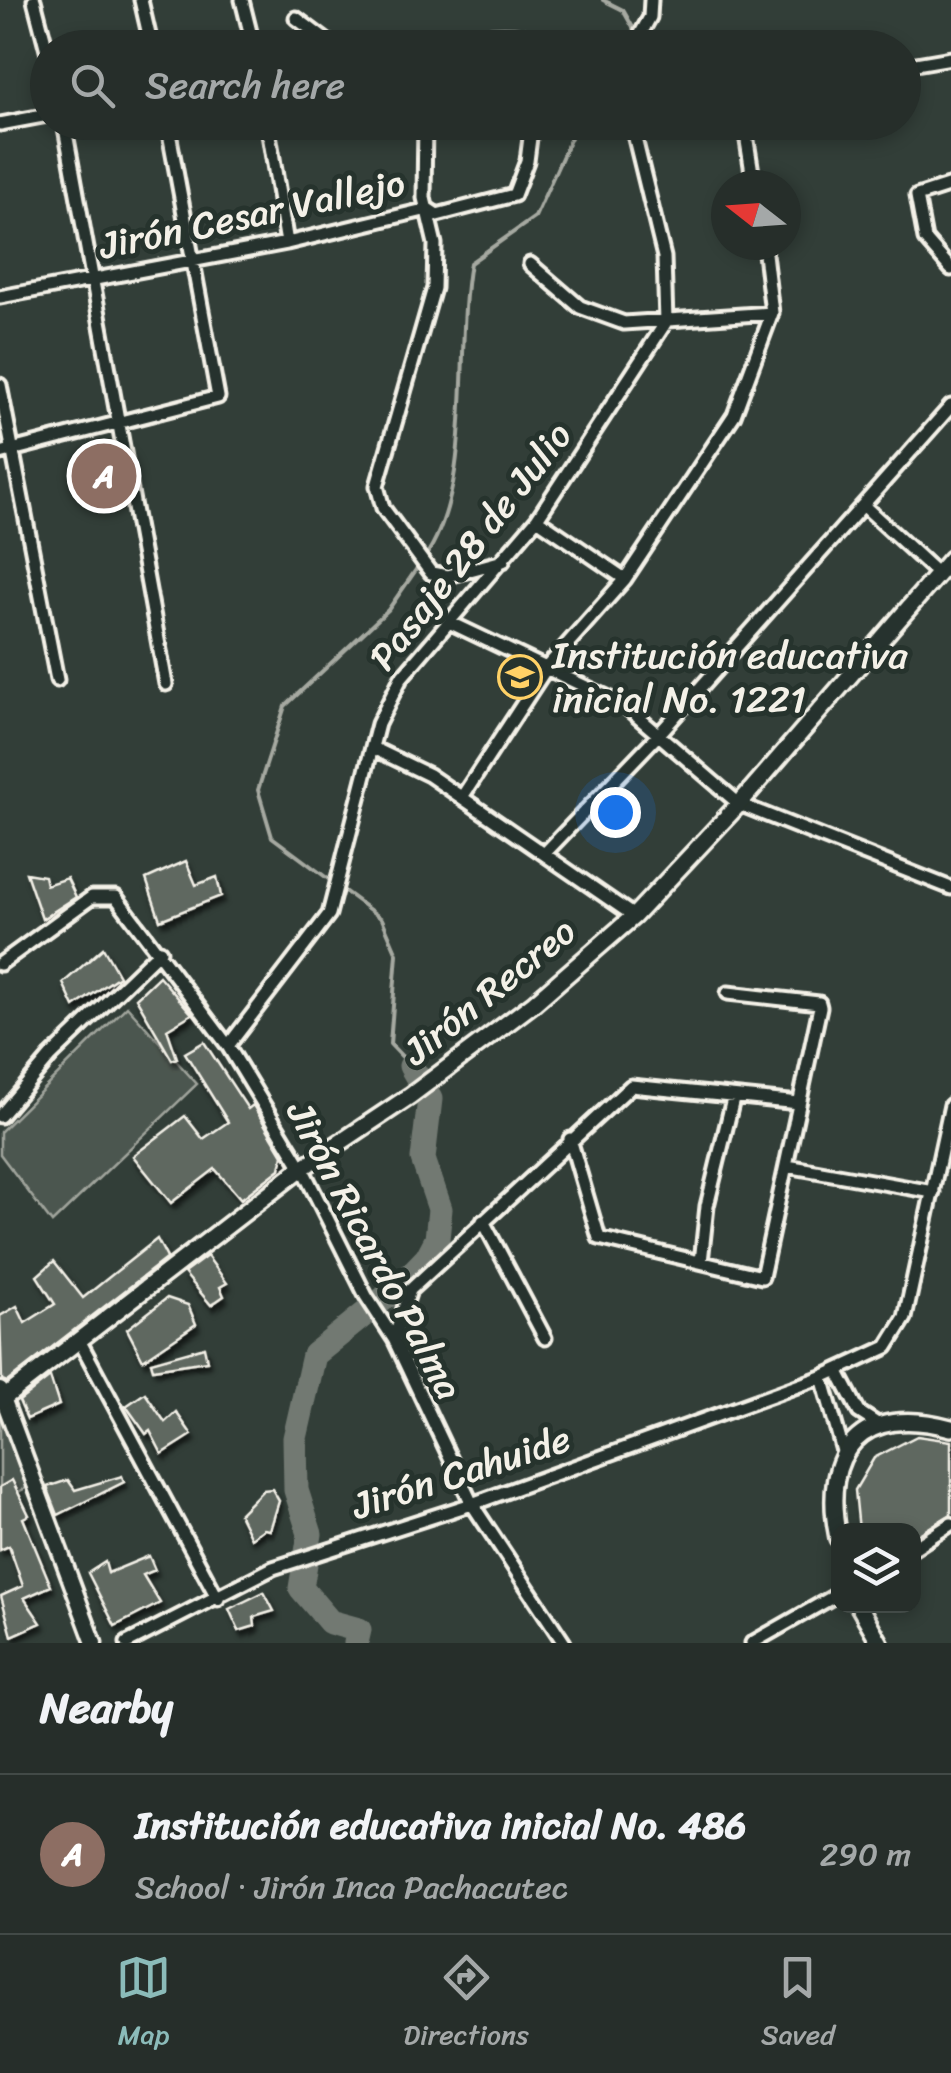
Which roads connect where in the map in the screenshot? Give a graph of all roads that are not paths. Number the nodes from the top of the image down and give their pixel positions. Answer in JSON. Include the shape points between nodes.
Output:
{"nodes":[{"id":1,"x":34,"y":0,"type":"edge"},
{"id":2,"x":142,"y":0,"type":"edge"},
{"id":3,"x":242,"y":0,"type":"edge"},
{"id":4,"x":651,"y":0,"type":"edge"},
{"id":5,"x":296,"y":18,"type":"dead end"},
{"id":6,"x":42,"y":30,"type":"edge"},
{"id":7,"x":148,"y":30,"type":"edge"},
{"id":8,"x":250,"y":30,"type":"edge"},
{"id":9,"x":310,"y":30,"type":"edge"},
{"id":10,"x":643,"y":30,"type":"edge"},
{"id":11,"x":951,"y":58,"type":"edge"},
{"id":12,"x":921,"y":63,"type":"edge"},
{"id":13,"x":30,"y":118,"type":"edge"},
{"id":14,"x":0,"y":124,"type":"edge"},
{"id":15,"x":67,"y":140,"type":"edge"},
{"id":16,"x":170,"y":140,"type":"edge"},
{"id":17,"x":270,"y":140,"type":"edge"},
{"id":18,"x":425,"y":140,"type":"edge"},
{"id":19,"x":530,"y":140,"type":"edge"},
{"id":20,"x":635,"y":140,"type":"edge"},
{"id":21,"x":747,"y":140,"type":"edge"},
{"id":22,"x":752,"y":170,"type":"edge"},
{"id":23,"x":951,"y":185,"type":"edge"},
{"id":24,"x":428,"y":209,"type":"junction"},
{"id":25,"x":287,"y":243,"type":"junction"},
{"id":26,"x":191,"y":260,"type":"junction"},
{"id":27,"x":766,"y":260,"type":"edge"},
{"id":28,"x":530,"y":264,"type":"dead end"},
{"id":29,"x":951,"y":268,"type":"edge"},
{"id":30,"x":89,"y":278,"type":"junction"},
{"id":31,"x":0,"y":297,"type":"edge"},
{"id":32,"x":772,"y":313,"type":"junction"},
{"id":33,"x":666,"y":322,"type":"junction"},
{"id":34,"x":0,"y":384,"type":"edge"},
{"id":35,"x":951,"y":406,"type":"edge"},
{"id":36,"x":119,"y":424,"type":"junction"},
{"id":37,"x":15,"y":449,"type":"junction"},
{"id":38,"x":0,"y":453,"type":"edge"},
{"id":39,"x":864,"y":506,"type":"junction"},
{"id":40,"x":537,"y":519,"type":"junction"},
{"id":41,"x":951,"y":558,"type":"edge"},
{"id":42,"x":504,"y":560,"type":"junction"},
{"id":43,"x":938,"y":574,"type":"junction"},
{"id":44,"x":625,"y":579,"type":"junction"},
{"id":45,"x":449,"y":622,"type":"junction"},
{"id":46,"x":547,"y":667,"type":"junction"},
{"id":47,"x":57,"y":680,"type":"dead end"},
{"id":48,"x":166,"y":684,"type":"dead end"},
{"id":49,"x":660,"y":733,"type":"junction"},
{"id":50,"x":372,"y":748,"type":"junction"},
{"id":51,"x":462,"y":797,"type":"junction"},
{"id":52,"x":738,"y":804,"type":"junction"},
{"id":53,"x":545,"y":853,"type":"junction"},
{"id":54,"x":951,"y":888,"type":"edge"},
{"id":55,"x":634,"y":916,"type":"junction"},
{"id":56,"x":160,"y":951,"type":"junction"},
{"id":57,"x":0,"y":964,"type":"edge"},
{"id":58,"x":728,"y":994,"type":"dead end"},
{"id":59,"x":228,"y":1046,"type":"junction"},
{"id":60,"x":733,"y":1099,"type":"junction"},
{"id":61,"x":799,"y":1102,"type":"junction"},
{"id":62,"x":951,"y":1105,"type":"edge"},
{"id":63,"x":0,"y":1116,"type":"edge"},
{"id":64,"x":570,"y":1139,"type":"junction"},
{"id":65,"x":787,"y":1166,"type":"junction"},
{"id":66,"x":302,"y":1168,"type":"junction"},
{"id":67,"x":933,"y":1192,"type":"junction"},
{"id":68,"x":483,"y":1221,"type":"junction"},
{"id":69,"x":701,"y":1262,"type":"junction"},
{"id":70,"x":545,"y":1338,"type":"dead end"},
{"id":71,"x":78,"y":1340,"type":"junction"},
{"id":72,"x":394,"y":1340,"type":"junction"},
{"id":73,"x":837,"y":1370,"type":"junction"},
{"id":74,"x":822,"y":1378,"type":"junction"},
{"id":75,"x":1,"y":1396,"type":"edge"},
{"id":76,"x":879,"y":1425,"type":"junction"},
{"id":77,"x":951,"y":1428,"type":"edge"},
{"id":78,"x":843,"y":1451,"type":"junction"},
{"id":79,"x":472,"y":1504,"type":"junction"},
{"id":80,"x":837,"y":1523,"type":"edge"},
{"id":81,"x":951,"y":1524,"type":"edge"},
{"id":82,"x":921,"y":1543,"type":"edge"},
{"id":83,"x":831,"y":1598,"type":"edge"},
{"id":84,"x":218,"y":1599,"type":"junction"},
{"id":85,"x":863,"y":1613,"type":"edge"},
{"id":86,"x":94,"y":1643,"type":"edge"},
{"id":87,"x":127,"y":1643,"type":"edge"},
{"id":88,"x":564,"y":1643,"type":"edge"},
{"id":89,"x":752,"y":1643,"type":"edge"},
{"id":90,"x":880,"y":1643,"type":"edge"}],
"edges":[{"from":1,"to":6,"type":"street"},
{"from":2,"to":7,"type":"street"},
{"from":3,"to":8,"type":"street"},
{"from":4,"to":10,"type":"street"},
{"from":5,"to":9,"type":"street"},
{"from":11,"to":12,"type":"street"},
{"from":13,"to":14,"type":"street"},
{"from":15,"to":30,"type":"street"},
{"from":16,"to":26,"type":"street"},
{"from":17,"to":25,"type":"street"},
{"from":18,"to":24,"type":"street"},
{"from":19,"to":24,"type":"street","name":"Jirón Cesar Vallejo","via":[[514,195],[437,215]]},
{"from":20,"to":33,"type":"street","via":[[664,257]]},
{"from":21,"to":22,"type":"street"},
{"from":23,"to":29,"type":"street","via":[[918,194],[926,240]]},
{"from":24,"to":25,"type":"street","name":"Jirón Cesar Vallejo"},
{"from":24,"to":42,"type":"street","via":[[434,288],[377,486],[383,508],[431,572],[468,573]]},
{"from":25,"to":26,"type":"street","name":"Jirón Cesar Vallejo"},
{"from":26,"to":30,"type":"street","name":"Jirón Cesar Vallejo"},
{"from":26,"to":36,"type":"street","via":[[218,397]]},
{"from":27,"to":32,"type":"street"},
{"from":28,"to":33,"type":"street","via":[[580,307],[624,322]]},
{"from":30,"to":31,"type":"street","name":"Jirón Cesar Vallejo"},
{"from":30,"to":36,"type":"street"},
{"from":32,"to":33,"type":"street"},
{"from":32,"to":44,"type":"street","via":[[734,415]]},
{"from":33,"to":40,"type":"street","name":"Pasaje 28 de Julio"},
{"from":34,"to":37,"type":"street"},
{"from":35,"to":39,"type":"street"},
{"from":36,"to":37,"type":"street"},
{"from":36,"to":48,"type":"street"},
{"from":37,"to":38,"type":"street"},
{"from":37,"to":47,"type":"street"},
{"from":39,"to":43,"type":"street"},
{"from":39,"to":49,"type":"street"},
{"from":40,"to":42,"type":"street","name":"Pasaje 28 de Julio"},
{"from":40,"to":44,"type":"street"},
{"from":41,"to":43,"type":"main road","name":"Jirón Recreo"},
{"from":42,"to":45,"type":"street","name":"Pasaje 28 de Julio"},
{"from":43,"to":52,"type":"main road","name":"Jirón Recreo"},
{"from":44,"to":46,"type":"street"},
{"from":45,"to":46,"type":"street"},
{"from":45,"to":50,"type":"street","name":"Pasaje 28 de Julio","via":[[401,678]]},
{"from":46,"to":49,"type":"street","via":[[624,705]]},
{"from":46,"to":51,"type":"street"},
{"from":49,"to":52,"type":"street"},
{"from":49,"to":53,"type":"street"},
{"from":50,"to":51,"type":"street"},
{"from":50,"to":59,"type":"street","name":"Pasaje 28 de Julio","via":[[330,914]]},
{"from":51,"to":53,"type":"street"},
{"from":52,"to":54,"type":"street"},
{"from":52,"to":55,"type":"main road","name":"Jirón Recreo"},
{"from":53,"to":55,"type":"street"},
{"from":55,"to":66,"type":"main road","name":"Jirón Recreo","via":[[534,1003]]},
{"from":56,"to":57,"type":"street","name":"Jirón Ricardo Palma","via":[[116,896],[92,897]]},
{"from":56,"to":59,"type":"street","name":"Jirón Ricardo Palma"},
{"from":56,"to":63,"type":"street"},
{"from":58,"to":61,"type":"street","via":[[820,1005]]},
{"from":59,"to":66,"type":"street","name":"Jirón Ricardo Palma"},
{"from":60,"to":61,"type":"street"},
{"from":60,"to":64,"type":"street","via":[[631,1086]]},
{"from":60,"to":69,"type":"street"},
{"from":61,"to":65,"type":"street"},
{"from":62,"to":67,"type":"street","name":"Jirón Cahuide"},
{"from":64,"to":68,"type":"street"},
{"from":64,"to":69,"type":"street","via":[[599,1238]]},
{"from":65,"to":67,"type":"street"},
{"from":65,"to":69,"type":"street","via":[[762,1277]]},
{"from":66,"to":71,"type":"main road","name":"Jirón Recreo"},
{"from":66,"to":72,"type":"street","name":"Jirón Ricardo Palma"},
{"from":67,"to":73,"type":"street","name":"Jirón Cahuide","via":[[898,1336]]},
{"from":68,"to":70,"type":"street"},
{"from":68,"to":72,"type":"street","via":[[408,1292]]},
{"from":71,"to":75,"type":"main road","name":"Jirón Recreo"},
{"from":71,"to":84,"type":"street"},
{"from":72,"to":79,"type":"street","name":"Jirón Ricardo Palma"},
{"from":73,"to":74,"type":"street","name":"Jirón Cahuide"},
{"from":73,"to":76,"type":"street","via":[[859,1412]]},
{"from":74,"to":78,"type":"street"},
{"from":74,"to":79,"type":"street","name":"Jirón Cahuide"},
{"from":75,"to":86,"type":"street"},
{"from":76,"to":77,"type":"main road","via":[[930,1422]]},
{"from":76,"to":78,"type":"main road"},
{"from":78,"to":80,"type":"main road","via":[[834,1485]]},
{"from":79,"to":84,"type":"street","name":"Jirón Cahuide","via":[[273,1568]]},
{"from":79,"to":88,"type":"street","name":"Jirón Ricardo Palma"},
{"from":81,"to":82,"type":"street"},
{"from":83,"to":89,"type":"street"},
{"from":84,"to":87,"type":"street","name":"Jirón Cahuide"},
{"from":85,"to":90,"type":"main road"}]}
